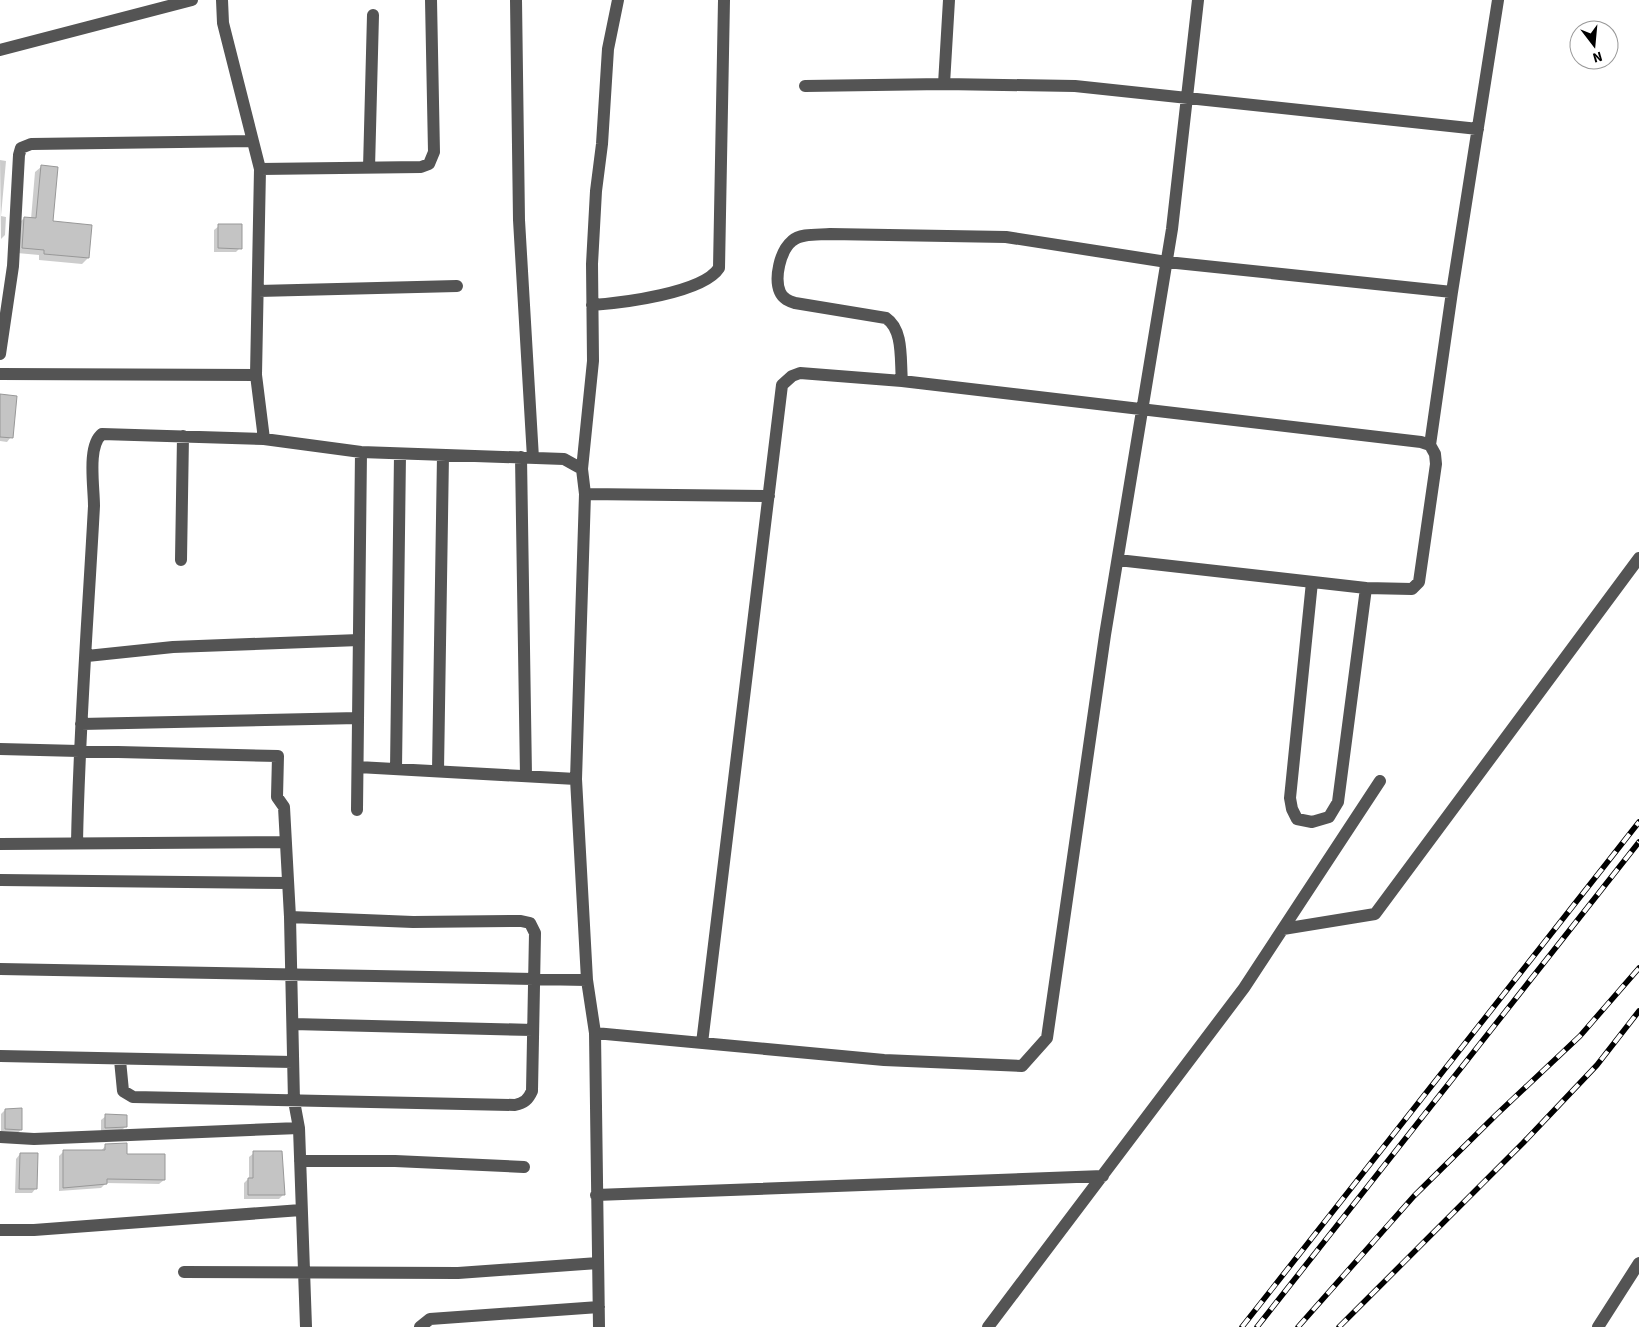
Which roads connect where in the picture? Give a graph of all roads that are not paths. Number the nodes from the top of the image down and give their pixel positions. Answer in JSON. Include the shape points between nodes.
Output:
{"nodes":[{"id":1,"x":192,"y":0,"type":"edge"},
{"id":2,"x":222,"y":0,"type":"edge"},
{"id":3,"x":431,"y":0,"type":"edge"},
{"id":4,"x":516,"y":0,"type":"edge"},
{"id":5,"x":618,"y":0,"type":"edge"},
{"id":6,"x":724,"y":0,"type":"edge"},
{"id":7,"x":949,"y":0,"type":"edge"},
{"id":8,"x":1198,"y":0,"type":"edge"},
{"id":9,"x":1498,"y":0,"type":"edge"},
{"id":10,"x":372,"y":15,"type":"dead end"},
{"id":11,"x":0,"y":50,"type":"edge"},
{"id":12,"x":944,"y":84,"type":"junction"},
{"id":13,"x":805,"y":86,"type":"dead end"},
{"id":14,"x":1186,"y":97,"type":"junction"},
{"id":15,"x":1478,"y":129,"type":"junction"},
{"id":16,"x":253,"y":140,"type":"junction"},
{"id":17,"x":260,"y":168,"type":"junction"},
{"id":18,"x":369,"y":168,"type":"junction"},
{"id":19,"x":1166,"y":262,"type":"junction"},
{"id":20,"x":457,"y":286,"type":"dead end"},
{"id":21,"x":258,"y":291,"type":"junction"},
{"id":22,"x":1452,"y":292,"type":"junction"},
{"id":23,"x":592,"y":305,"type":"junction"},
{"id":24,"x":0,"y":354,"type":"edge"},
{"id":25,"x":0,"y":374,"type":"edge"},
{"id":26,"x":256,"y":375,"type":"junction"},
{"id":27,"x":902,"y":381,"type":"junction"},
{"id":28,"x":1142,"y":409,"type":"junction"},
{"id":29,"x":183,"y":436,"type":"junction"},
{"id":30,"x":264,"y":439,"type":"junction"},
{"id":31,"x":1430,"y":445,"type":"junction"},
{"id":32,"x":361,"y":452,"type":"junction"},
{"id":33,"x":400,"y":454,"type":"junction"},
{"id":34,"x":443,"y":455,"type":"junction"},
{"id":35,"x":527,"y":457,"type":"junction"},
{"id":36,"x":582,"y":469,"type":"junction"},
{"id":37,"x":585,"y":494,"type":"junction"},
{"id":38,"x":769,"y":496,"type":"junction"},
{"id":39,"x":1639,"y":558,"type":"edge"},
{"id":40,"x":181,"y":560,"type":"dead end"},
{"id":41,"x":1118,"y":560,"type":"junction"},
{"id":42,"x":1312,"y":582,"type":"junction"},
{"id":43,"x":1366,"y":588,"type":"junction"},
{"id":44,"x":360,"y":640,"type":"junction"},
{"id":45,"x":86,"y":656,"type":"junction"},
{"id":46,"x":358,"y":718,"type":"junction"},
{"id":47,"x":81,"y":724,"type":"junction"},
{"id":48,"x":0,"y":750,"type":"edge"},
{"id":49,"x":79,"y":751,"type":"junction"},
{"id":50,"x":358,"y":767,"type":"junction"},
{"id":51,"x":396,"y":769,"type":"junction"},
{"id":52,"x":438,"y":772,"type":"junction"},
{"id":53,"x":526,"y":776,"type":"junction"},
{"id":54,"x":576,"y":779,"type":"junction"},
{"id":55,"x":1380,"y":781,"type":"dead end"},
{"id":56,"x":357,"y":810,"type":"dead end"},
{"id":57,"x":286,"y":842,"type":"junction"},
{"id":58,"x":77,"y":843,"type":"junction"},
{"id":59,"x":0,"y":844,"type":"edge"},
{"id":60,"x":0,"y":880,"type":"edge"},
{"id":61,"x":288,"y":883,"type":"junction"},
{"id":62,"x":290,"y":917,"type":"junction"},
{"id":63,"x":1283,"y":929,"type":"junction"},
{"id":64,"x":0,"y":969,"type":"edge"},
{"id":65,"x":292,"y":974,"type":"junction"},
{"id":66,"x":534,"y":978,"type":"junction"},
{"id":67,"x":587,"y":980,"type":"junction"},
{"id":68,"x":293,"y":1024,"type":"junction"},
{"id":69,"x":533,"y":1030,"type":"junction"},
{"id":70,"x":595,"y":1033,"type":"junction"},
{"id":71,"x":702,"y":1043,"type":"junction"},
{"id":72,"x":0,"y":1056,"type":"edge"},
{"id":73,"x":120,"y":1060,"type":"junction"},
{"id":74,"x":293,"y":1062,"type":"junction"},
{"id":75,"x":294,"y":1101,"type":"junction"},
{"id":76,"x":299,"y":1128,"type":"junction"},
{"id":77,"x":0,"y":1137,"type":"edge"},
{"id":78,"x":300,"y":1161,"type":"junction"},
{"id":79,"x":524,"y":1167,"type":"dead end"},
{"id":80,"x":1103,"y":1176,"type":"junction"},
{"id":81,"x":596,"y":1195,"type":"junction"},
{"id":82,"x":301,"y":1210,"type":"junction"},
{"id":83,"x":0,"y":1230,"type":"edge"},
{"id":84,"x":598,"y":1263,"type":"junction"},
{"id":85,"x":1639,"y":1263,"type":"edge"},
{"id":86,"x":184,"y":1272,"type":"dead end"},
{"id":87,"x":302,"y":1274,"type":"junction"},
{"id":88,"x":600,"y":1307,"type":"junction"},
{"id":89,"x":306,"y":1327,"type":"edge"},
{"id":90,"x":420,"y":1327,"type":"edge"},
{"id":91,"x":600,"y":1327,"type":"edge"},
{"id":92,"x":988,"y":1327,"type":"edge"},
{"id":93,"x":1598,"y":1327,"type":"edge"}],
"edges":[{"from":1,"to":11,"type":"street"},
{"from":2,"to":16,"type":"street","via":[[223,23]]},
{"from":3,"to":18,"type":"street","via":[[434,152],[429,164],[421,167]]},
{"from":4,"to":35,"type":"street"},
{"from":5,"to":23,"type":"street","via":[[607,57],[596,191]]},
{"from":6,"to":23,"type":"street","via":[[719,268],[714,276],[701,284],[625,302]]},
{"from":7,"to":12,"type":"street"},
{"from":8,"to":14,"type":"street"},
{"from":9,"to":15,"type":"street"},
{"from":10,"to":18,"type":"street"},
{"from":12,"to":13,"type":"street"},
{"from":12,"to":14,"type":"street","via":[[1074,86]]},
{"from":14,"to":15,"type":"street"},
{"from":14,"to":19,"type":"street"},
{"from":15,"to":22,"type":"street"},
{"from":16,"to":17,"type":"street"},
{"from":16,"to":24,"type":"street","via":[[31,144],[21,148],[18,154],[13,266]]},
{"from":17,"to":18,"type":"street"},
{"from":17,"to":21,"type":"street"},
{"from":19,"to":22,"type":"street"},
{"from":19,"to":27,"type":"street","via":[[1006,237],[837,234],[803,236],[792,240],[780,266],[780,293],[795,303],[886,318],[892,322],[897,330]]},
{"from":19,"to":28,"type":"street"},
{"from":20,"to":21,"type":"street"},
{"from":21,"to":26,"type":"street"},
{"from":22,"to":31,"type":"street"},
{"from":23,"to":36,"type":"street","via":[[593,361]]},
{"from":25,"to":26,"type":"street"},
{"from":26,"to":30,"type":"street"},
{"from":27,"to":28,"type":"street"},
{"from":27,"to":38,"type":"street","via":[[800,373],[792,376],[782,385]]},
{"from":28,"to":31,"type":"street"},
{"from":28,"to":41,"type":"street"},
{"from":29,"to":30,"type":"street"},
{"from":29,"to":40,"type":"street"},
{"from":29,"to":45,"type":"street","via":[[102,434],[96,439]]},
{"from":30,"to":32,"type":"street"},
{"from":31,"to":43,"type":"street","via":[[1436,464],[1419,582],[1412,589],[1400,591]]},
{"from":32,"to":33,"type":"street"},
{"from":32,"to":44,"type":"street"},
{"from":33,"to":34,"type":"street"},
{"from":33,"to":51,"type":"street"},
{"from":34,"to":35,"type":"street"},
{"from":34,"to":52,"type":"street"},
{"from":35,"to":36,"type":"street","via":[[564,459]]},
{"from":35,"to":53,"type":"street"},
{"from":36,"to":37,"type":"street"},
{"from":37,"to":38,"type":"street"},
{"from":37,"to":54,"type":"street"},
{"from":38,"to":71,"type":"street"},
{"from":39,"to":63,"type":"street","via":[[1375,914]]},
{"from":41,"to":42,"type":"street"},
{"from":41,"to":71,"type":"street","via":[[1047,1038],[1022,1066],[884,1060]]},
{"from":42,"to":43,"type":"street"},
{"from":42,"to":43,"type":"street","via":[[1290,798],[1297,820],[1312,822],[1329,817],[1338,802]]},
{"from":44,"to":45,"type":"street","via":[[174,647]]},
{"from":44,"to":46,"type":"street"},
{"from":45,"to":47,"type":"street"},
{"from":46,"to":47,"type":"street"},
{"from":46,"to":50,"type":"street"},
{"from":47,"to":49,"type":"street"},
{"from":48,"to":49,"type":"street"},
{"from":49,"to":57,"type":"street","via":[[278,756],[277,797],[284,808]]},
{"from":49,"to":58,"type":"street"},
{"from":50,"to":51,"type":"street"},
{"from":50,"to":56,"type":"street"},
{"from":51,"to":52,"type":"street"},
{"from":52,"to":53,"type":"street"},
{"from":53,"to":54,"type":"street"},
{"from":54,"to":67,"type":"street"},
{"from":55,"to":63,"type":"street"},
{"from":57,"to":58,"type":"street"},
{"from":57,"to":61,"type":"street"},
{"from":58,"to":59,"type":"street"},
{"from":60,"to":61,"type":"street"},
{"from":61,"to":62,"type":"street"},
{"from":62,"to":65,"type":"street"},
{"from":62,"to":66,"type":"street","via":[[530,923],[535,933]]},
{"from":63,"to":80,"type":"street","via":[[1244,988]]},
{"from":64,"to":65,"type":"street"},
{"from":65,"to":66,"type":"street"},
{"from":65,"to":68,"type":"street"},
{"from":66,"to":67,"type":"street"},
{"from":66,"to":69,"type":"street"},
{"from":67,"to":70,"type":"street"},
{"from":68,"to":69,"type":"street"},
{"from":68,"to":74,"type":"street"},
{"from":69,"to":75,"type":"street","via":[[532,1091],[524,1103]]},
{"from":70,"to":71,"type":"street"},
{"from":70,"to":81,"type":"street"},
{"from":72,"to":73,"type":"street"},
{"from":73,"to":74,"type":"street"},
{"from":73,"to":75,"type":"street","via":[[123,1091],[133,1097]]},
{"from":74,"to":75,"type":"street"},
{"from":75,"to":76,"type":"street"},
{"from":76,"to":77,"type":"street","via":[[34,1139]]},
{"from":76,"to":78,"type":"street"},
{"from":78,"to":79,"type":"street","via":[[395,1161]]},
{"from":78,"to":82,"type":"street"},
{"from":80,"to":81,"type":"street"},
{"from":80,"to":92,"type":"street"},
{"from":81,"to":84,"type":"street"},
{"from":82,"to":83,"type":"street"},
{"from":82,"to":87,"type":"street"},
{"from":84,"to":87,"type":"street","via":[[458,1273]]},
{"from":84,"to":88,"type":"street"},
{"from":85,"to":93,"type":"street"},
{"from":86,"to":87,"type":"street"},
{"from":87,"to":89,"type":"street"},
{"from":88,"to":90,"type":"street","via":[[430,1320]]},
{"from":88,"to":91,"type":"street"}]}
